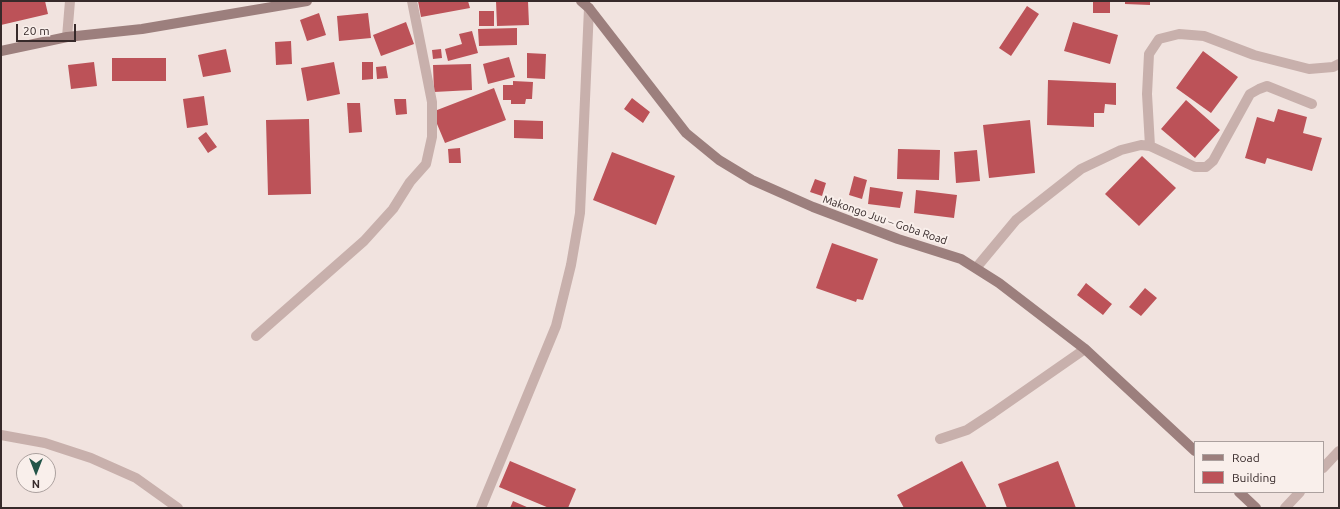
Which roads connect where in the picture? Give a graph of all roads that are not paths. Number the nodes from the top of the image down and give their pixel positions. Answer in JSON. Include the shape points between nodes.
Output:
{"nodes":[{"id":1,"x":70,"y":1,"type":"edge"},
{"id":2,"x":307,"y":1,"type":"edge"},
{"id":3,"x":412,"y":1,"type":"edge"},
{"id":4,"x":581,"y":1,"type":"edge"},
{"id":5,"x":589,"y":8,"type":"junction"},
{"id":6,"x":67,"y":37,"type":"junction"},
{"id":7,"x":1,"y":51,"type":"edge"},
{"id":8,"x":1339,"y":64,"type":"edge"},
{"id":9,"x":1312,"y":104,"type":"dead end"},
{"id":10,"x":1150,"y":146,"type":"junction"},
{"id":11,"x":976,"y":268,"type":"junction"},
{"id":12,"x":256,"y":336,"type":"dead end"},
{"id":13,"x":1085,"y":349,"type":"junction"},
{"id":14,"x":1,"y":435,"type":"edge"},
{"id":15,"x":940,"y":439,"type":"dead end"},
{"id":16,"x":1194,"y":450,"type":"edge"},
{"id":17,"x":1339,"y":451,"type":"edge"},
{"id":18,"x":1324,"y":467,"type":"edge"},
{"id":19,"x":1240,"y":493,"type":"edge"},
{"id":20,"x":1299,"y":493,"type":"edge"},
{"id":21,"x":178,"y":508,"type":"edge"},
{"id":22,"x":481,"y":508,"type":"edge"},
{"id":23,"x":1256,"y":508,"type":"edge"},
{"id":24,"x":1285,"y":508,"type":"edge"}],
"edges":[{"from":1,"to":6,"type":"street"},
{"from":2,"to":6,"type":"street","via":[[142,29]]},
{"from":3,"to":12,"type":"street","via":[[432,102],[432,137],[426,164],[410,182],[393,209],[364,242]]},
{"from":4,"to":5,"type":"street","name":"Makongo Juu – Goba Road"},
{"from":5,"to":11,"type":"street","name":"Makongo Juu – Goba Road","via":[[686,133],[719,160],[752,180],[813,207],[898,239],[961,259]]},
{"from":5,"to":22,"type":"street","via":[[580,213],[571,265],[556,326]]},
{"from":6,"to":7,"type":"street"},
{"from":8,"to":10,"type":"street","via":[[1310,69],[1254,55],[1204,36],[1179,34],[1159,39],[1149,54],[1147,94]]},
{"from":9,"to":10,"type":"street","via":[[1267,86],[1250,94],[1213,161],[1206,167],[1194,167]]},
{"from":10,"to":11,"type":"street","via":[[1141,145],[1121,150],[1080,169],[1016,220]]},
{"from":11,"to":13,"type":"street","name":"Makongo Juu – Goba Road"},
{"from":13,"to":15,"type":"street","via":[[967,430]]},
{"from":13,"to":16,"type":"street","name":"Makongo Juu – Goba Road"},
{"from":14,"to":21,"type":"street","via":[[45,443],[91,458],[136,478]]},
{"from":17,"to":18,"type":"street"},
{"from":19,"to":23,"type":"street"},
{"from":20,"to":24,"type":"street"}]}
